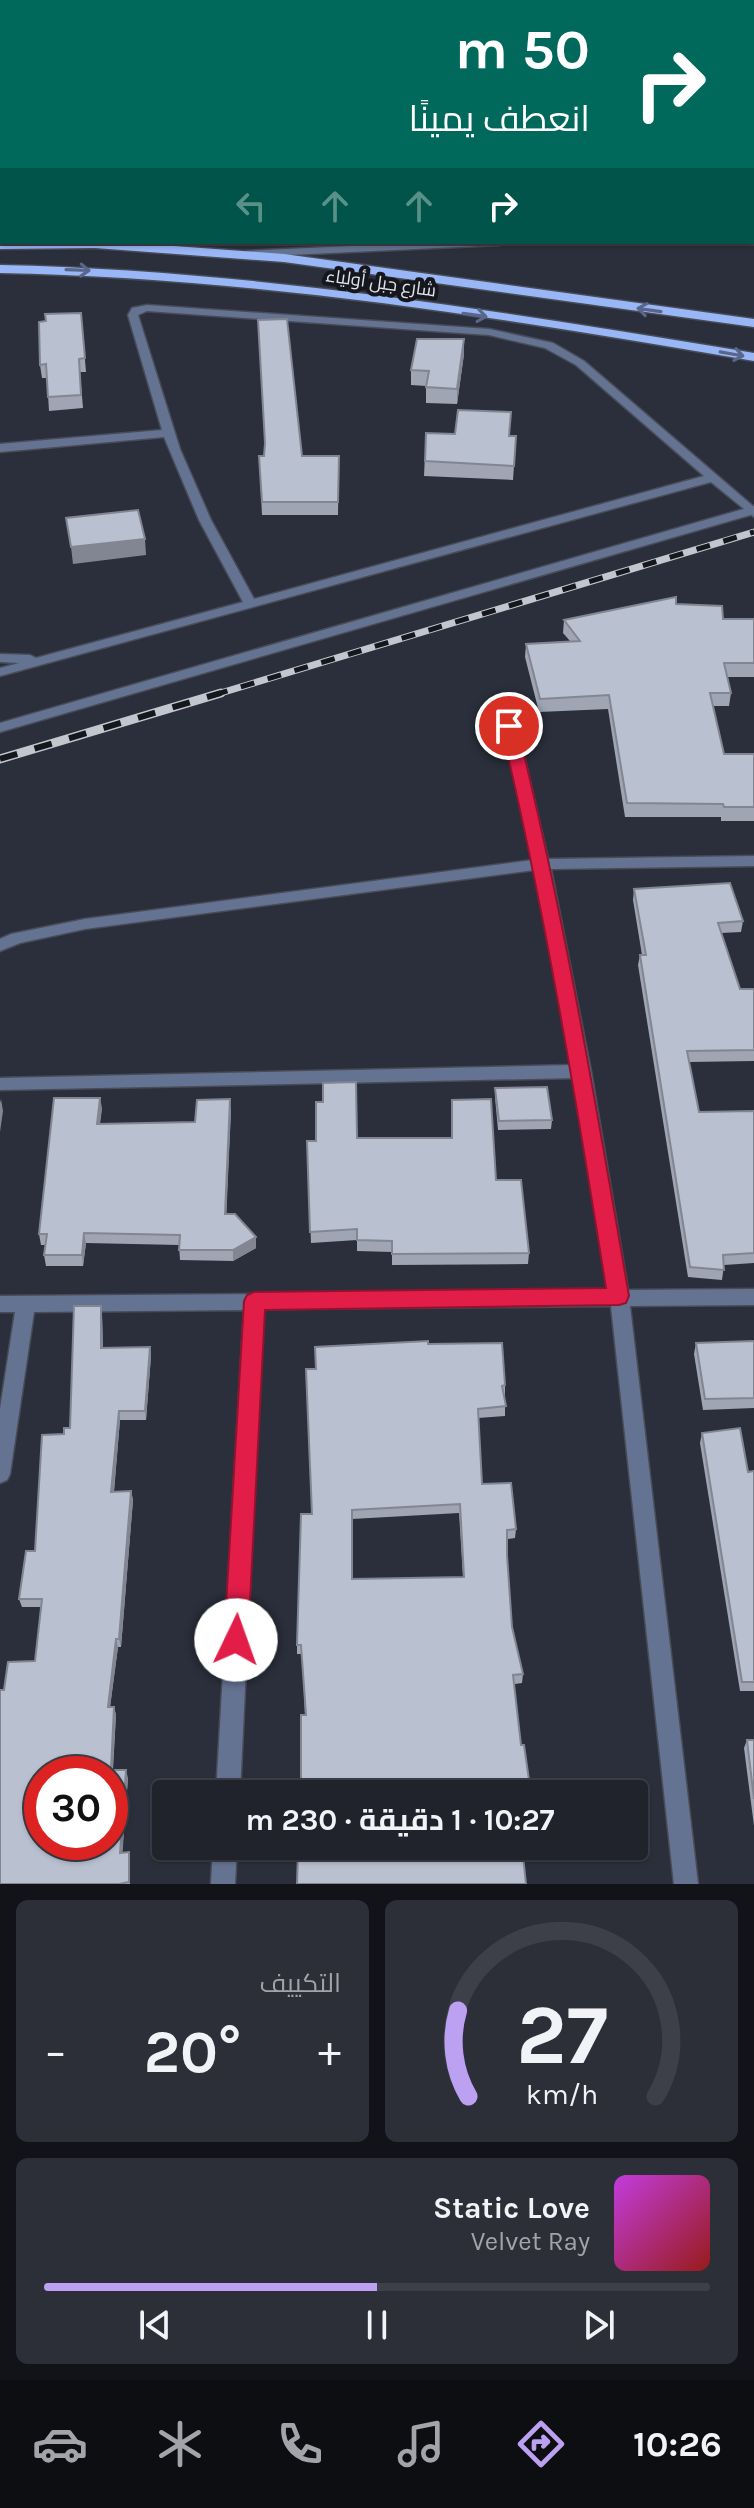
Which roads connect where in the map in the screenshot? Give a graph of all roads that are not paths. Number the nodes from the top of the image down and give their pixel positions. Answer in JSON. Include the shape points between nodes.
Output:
{"nodes":[{"id":1,"x":458,"y":244,"type":"edge"},
{"id":2,"x":0,"y":245,"type":"edge"},
{"id":3,"x":209,"y":246,"type":"edge"},
{"id":4,"x":226,"y":255,"type":"junction"},
{"id":5,"x":0,"y":269,"type":"edge"},
{"id":6,"x":754,"y":323,"type":"edge"},
{"id":7,"x":754,"y":357,"type":"edge"},
{"id":8,"x":169,"y":433,"type":"junction"},
{"id":9,"x":0,"y":448,"type":"edge"},
{"id":10,"x":715,"y":477,"type":"junction"},
{"id":11,"x":753,"y":511,"type":"edge"},
{"id":12,"x":251,"y":605,"type":"junction"},
{"id":13,"x":0,"y":658,"type":"edge"},
{"id":14,"x":49,"y":660,"type":"junction"},
{"id":15,"x":0,"y":672,"type":"edge"},
{"id":16,"x":505,"y":704,"type":"dead end"},
{"id":17,"x":0,"y":728,"type":"edge"},
{"id":18,"x":754,"y":861,"type":"edge"},
{"id":19,"x":542,"y":864,"type":"junction"},
{"id":20,"x":0,"y":945,"type":"edge"},
{"id":21,"x":582,"y":1071,"type":"junction"},
{"id":22,"x":0,"y":1084,"type":"edge"},
{"id":23,"x":619,"y":1296,"type":"junction"},
{"id":24,"x":754,"y":1297,"type":"edge"},
{"id":25,"x":254,"y":1301,"type":"junction"},
{"id":26,"x":0,"y":1304,"type":"edge"},
{"id":27,"x":26,"y":1304,"type":"junction"},
{"id":28,"x":0,"y":1474,"type":"edge"},
{"id":29,"x":229,"y":1780,"type":"edge"},
{"id":30,"x":224,"y":1860,"type":"edge"},
{"id":31,"x":223,"y":1884,"type":"edge"},
{"id":32,"x":686,"y":1884,"type":"edge"}],
"edges":[{"from":1,"to":4,"type":"street"},
{"from":2,"to":3,"type":"main road","name":"شارع جبل أولياء"},
{"from":3,"to":4,"type":"main road","name":"شارع جبل أولياء"},
{"from":6,"to":4,"type":"main road","name":"شارع جبل أولياء","one_way":true},
{"from":5,"to":7,"type":"main road","name":"شارع جبل أولياء","one_way":true,"via":[[206,278]]},
{"from":8,"to":9,"type":"street"},
{"from":8,"to":10,"type":"street","via":[[133,315],[136,310],[489,332],[549,345],[580,363]]},
{"from":8,"to":12,"type":"street","via":[[205,520]]},
{"from":10,"to":11,"type":"street"},
{"from":10,"to":12,"type":"street"},
{"from":11,"to":17,"type":"street"},
{"from":12,"to":14,"type":"street"},
{"from":13,"to":14,"type":"street"},
{"from":14,"to":15,"type":"street"},
{"from":16,"to":19,"type":"street"},
{"from":18,"to":19,"type":"street"},
{"from":19,"to":20,"type":"street","via":[[85,924]]},
{"from":19,"to":21,"type":"street"},
{"from":21,"to":22,"type":"street"},
{"from":21,"to":23,"type":"street"},
{"from":23,"to":24,"type":"street"},
{"from":23,"to":25,"type":"street"},
{"from":23,"to":32,"type":"street"},
{"from":25,"to":27,"type":"street"},
{"from":25,"to":29,"type":"street"},
{"from":26,"to":27,"type":"street"},
{"from":27,"to":28,"type":"street"},
{"from":30,"to":31,"type":"street"}]}
